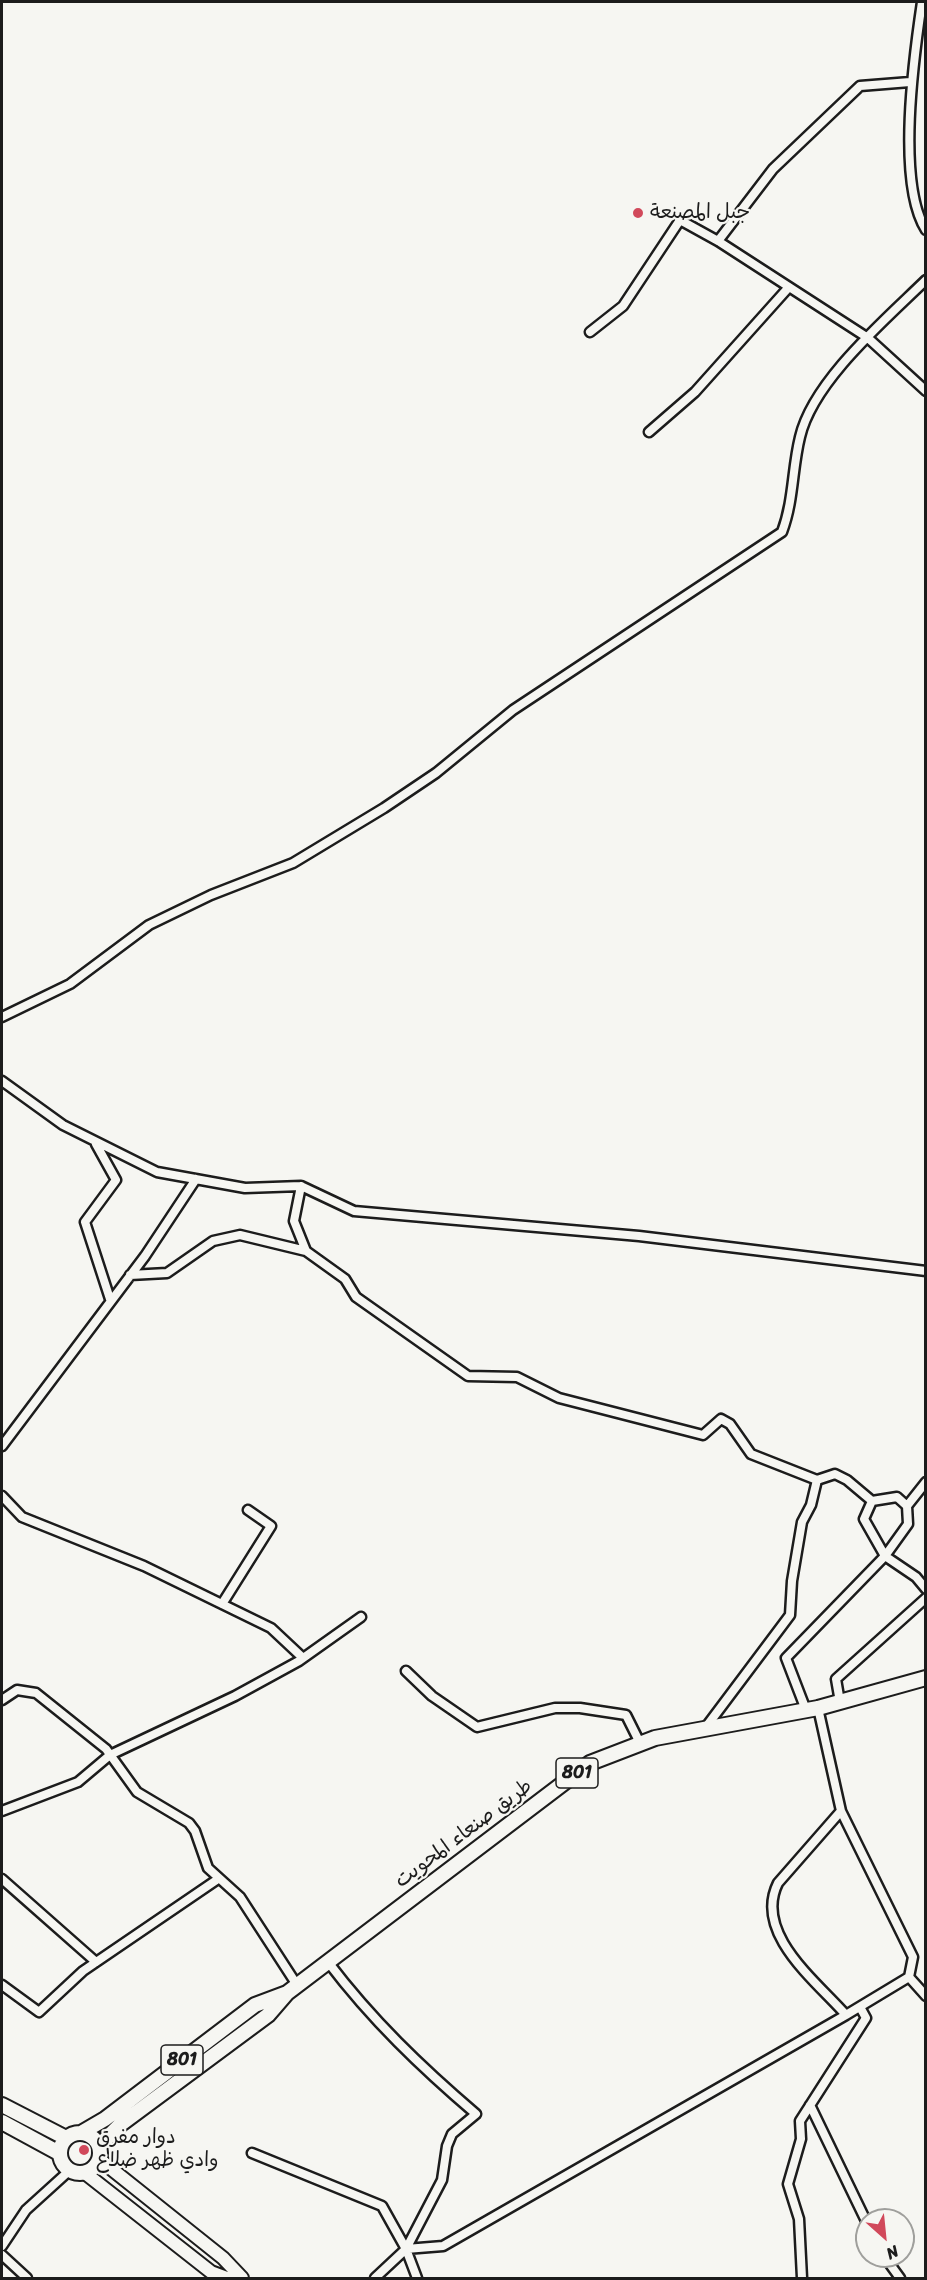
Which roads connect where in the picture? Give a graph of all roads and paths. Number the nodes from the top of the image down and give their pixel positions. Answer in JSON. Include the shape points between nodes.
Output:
{"nodes":[{"id":1,"x":922,"y":2,"type":"edge"},
{"id":2,"x":910,"y":82,"type":"junction"},
{"id":3,"x":926,"y":230,"type":"edge"},
{"id":4,"x":718,"y":241,"type":"junction"},
{"id":5,"x":926,"y":280,"type":"edge"},
{"id":6,"x":789,"y":287,"type":"junction"},
{"id":7,"x":591,"y":332,"type":"dead end"},
{"id":8,"x":867,"y":338,"type":"junction"},
{"id":9,"x":926,"y":391,"type":"edge"},
{"id":10,"x":649,"y":432,"type":"dead end"},
{"id":11,"x":2,"y":1017,"type":"edge"},
{"id":12,"x":2,"y":1082,"type":"edge"},
{"id":13,"x":95,"y":1143,"type":"junction"},
{"id":14,"x":196,"y":1179,"type":"junction"},
{"id":15,"x":301,"y":1186,"type":"junction"},
{"id":16,"x":306,"y":1251,"type":"junction"},
{"id":17,"x":926,"y":1271,"type":"edge"},
{"id":18,"x":130,"y":1275,"type":"junction"},
{"id":19,"x":110,"y":1299,"type":"junction"},
{"id":20,"x":2,"y":1446,"type":"edge"},
{"id":21,"x":817,"y":1480,"type":"junction"},
{"id":22,"x":926,"y":1482,"type":"edge"},
{"id":23,"x":2,"y":1496,"type":"edge"},
{"id":24,"x":872,"y":1501,"type":"junction"},
{"id":25,"x":907,"y":1506,"type":"junction"},
{"id":26,"x":248,"y":1510,"type":"dead end"},
{"id":27,"x":885,"y":1556,"type":"junction"},
{"id":28,"x":926,"y":1589,"type":"edge"},
{"id":29,"x":926,"y":1598,"type":"edge"},
{"id":30,"x":222,"y":1604,"type":"junction"},
{"id":31,"x":361,"y":1617,"type":"dead end"},
{"id":32,"x":303,"y":1658,"type":"junction"},
{"id":33,"x":406,"y":1671,"type":"dead end"},
{"id":34,"x":925,"y":1680,"type":"edge"},
{"id":35,"x":2,"y":1700,"type":"edge"},
{"id":36,"x":840,"y":1702,"type":"junction"},
{"id":37,"x":812,"y":1709,"type":"junction"},
{"id":38,"x":706,"y":1727,"type":"junction"},
{"id":39,"x":640,"y":1743,"type":"junction"},
{"id":40,"x":110,"y":1755,"type":"junction"},
{"id":41,"x":2,"y":1811,"type":"edge"},
{"id":42,"x":841,"y":1811,"type":"junction"},
{"id":43,"x":2,"y":1878,"type":"edge"},
{"id":44,"x":218,"y":1879,"type":"junction"},
{"id":45,"x":96,"y":1962,"type":"junction"},
{"id":46,"x":328,"y":1962,"type":"junction"},
{"id":47,"x":909,"y":1977,"type":"junction"},
{"id":48,"x":2,"y":1985,"type":"edge"},
{"id":49,"x":292,"y":1989,"type":"junction"},
{"id":50,"x":926,"y":1996,"type":"edge"},
{"id":51,"x":860,"y":2007,"type":"junction"},
{"id":52,"x":846,"y":2015,"type":"junction"},
{"id":53,"x":2,"y":2105,"type":"edge"},
{"id":54,"x":810,"y":2105,"type":"junction"},
{"id":55,"x":2,"y":2122,"type":"edge"},
{"id":56,"x":81,"y":2133,"type":"junction"},
{"id":57,"x":66,"y":2138,"type":"junction"},
{"id":58,"x":99,"y":2152,"type":"junction"},
{"id":59,"x":59,"y":2153,"type":"junction"},
{"id":60,"x":252,"y":2153,"type":"dead end"},
{"id":61,"x":69,"y":2171,"type":"junction"},
{"id":62,"x":85,"y":2173,"type":"junction"},
{"id":63,"x":860,"y":2208,"type":"edge"},
{"id":64,"x":2,"y":2246,"type":"edge"},
{"id":65,"x":406,"y":2249,"type":"junction"},
{"id":66,"x":2,"y":2255,"type":"edge"},
{"id":67,"x":27,"y":2278,"type":"edge"},
{"id":68,"x":227,"y":2278,"type":"edge"},
{"id":69,"x":242,"y":2278,"type":"edge"},
{"id":70,"x":375,"y":2278,"type":"edge"},
{"id":71,"x":417,"y":2278,"type":"edge"},
{"id":72,"x":802,"y":2278,"type":"edge"}],
"edges":[{"from":1,"to":2,"type":"street"},
{"from":2,"to":3,"type":"street","via":[[910,177]]},
{"from":2,"to":4,"type":"street","via":[[860,86],[773,169]]},
{"from":4,"to":6,"type":"street"},
{"from":4,"to":7,"type":"street","via":[[680,220],[623,306]]},
{"from":5,"to":8,"type":"street"},
{"from":6,"to":8,"type":"street"},
{"from":6,"to":10,"type":"street","via":[[695,393]]},
{"from":8,"to":9,"type":"street"},
{"from":8,"to":11,"type":"street","via":[[811,405],[800,437],[791,509],[782,532],[513,710],[436,773],[384,808],[292,863],[211,895],[150,926],[70,984]]},
{"from":12,"to":13,"type":"street"},
{"from":13,"to":14,"type":"street","via":[[157,1172]]},
{"from":13,"to":19,"type":"street","via":[[116,1180],[85,1222]]},
{"from":14,"to":15,"type":"street","via":[[245,1188]]},
{"from":14,"to":18,"type":"street"},
{"from":15,"to":16,"type":"street","via":[[294,1221]]},
{"from":15,"to":17,"type":"street","via":[[354,1211],[639,1236]]},
{"from":16,"to":18,"type":"street","via":[[240,1235],[213,1241],[167,1273]]},
{"from":16,"to":21,"type":"street","via":[[345,1279],[356,1297],[468,1377],[517,1377],[559,1398],[703,1435],[721,1419],[730,1424],[751,1454]]},
{"from":18,"to":19,"type":"street"},
{"from":19,"to":20,"type":"street"},
{"from":21,"to":24,"type":"street","via":[[835,1474]]},
{"from":21,"to":38,"type":"street","via":[[802,1522],[790,1615]]},
{"from":22,"to":25,"type":"street"},
{"from":23,"to":30,"type":"street","via":[[22,1517],[135,1562]]},
{"from":24,"to":25,"type":"street","via":[[897,1497]]},
{"from":24,"to":27,"type":"street","via":[[864,1519]]},
{"from":25,"to":27,"type":"street","via":[[908,1524]]},
{"from":26,"to":30,"type":"street","via":[[271,1526]]},
{"from":27,"to":28,"type":"street","via":[[916,1577]]},
{"from":27,"to":37,"type":"street","via":[[786,1658]]},
{"from":29,"to":36,"type":"street","via":[[836,1679]]},
{"from":30,"to":32,"type":"street","via":[[271,1628]]},
{"from":31,"to":32,"type":"street"},
{"from":32,"to":40,"type":"street","via":[[235,1696]]},
{"from":33,"to":39,"type":"street","via":[[432,1696],[477,1727],[555,1708],[580,1708],[626,1714]]},
{"from":34,"to":36,"type":"main road","name":"طريق صنعاء المحويت","number":"801"},
{"from":35,"to":40,"type":"street","via":[[17,1690],[36,1693]]},
{"from":36,"to":37,"type":"main road","name":"طريق صنعاء المحويت","number":"801"},
{"from":37,"to":38,"type":"main road","name":"طريق صنعاء المحويت","number":"801"},
{"from":37,"to":42,"type":"street"},
{"from":38,"to":39,"type":"main road","name":"طريق صنعاء المحويت","number":"801"},
{"from":39,"to":46,"type":"main road","name":"طريق صنعاء المحويت","number":"801","via":[[590,1763]]},
{"from":40,"to":41,"type":"street","via":[[78,1782]]},
{"from":40,"to":44,"type":"street","via":[[133,1788],[193,1827],[205,1861]]},
{"from":42,"to":47,"type":"street","via":[[913,1958]]},
{"from":42,"to":52,"type":"street","via":[[778,1883],[771,1897],[771,1915],[790,1953]]},
{"from":43,"to":45,"type":"street"},
{"from":44,"to":45,"type":"street"},
{"from":44,"to":49,"type":"street","via":[[240,1897]]},
{"from":45,"to":48,"type":"street","via":[[39,2012]]},
{"from":46,"to":49,"type":"main road","name":"طريق صنعاء المحويت","number":"801"},
{"from":46,"to":65,"type":"street","via":[[369,2014],[419,2066],[476,2114],[449,2140],[442,2180]]},
{"from":47,"to":50,"type":"street"},
{"from":47,"to":51,"type":"street"},
{"from":49,"to":56,"type":"main road","name":"طريق صنعاء المحويت","number":"801","via":[[255,2005]]},
{"from":49,"to":58,"type":"main road","name":"طريق صنعاء المحويت","number":"801","via":[[268,2015],[121,2124]]},
{"from":51,"to":52,"type":"street"},
{"from":51,"to":54,"type":"street","via":[[866,2019]]},
{"from":52,"to":65,"type":"street","via":[[443,2246]]},
{"from":53,"to":57,"type":"main road"},
{"from":54,"to":63,"type":"street"},
{"from":54,"to":72,"type":"street","via":[[800,2121],[801,2139],[788,2184],[799,2219]]},
{"from":55,"to":59,"type":"main road"},
{"from":56,"to":57,"type":"main road"},
{"from":56,"to":58,"type":"main road","via":[[89,2135]]},
{"from":57,"to":59,"type":"main road"},
{"from":58,"to":62,"type":"main road","via":[[96,2165]]},
{"from":58,"to":69,"type":"street"},
{"from":59,"to":61,"type":"main road"},
{"from":60,"to":65,"type":"street","via":[[382,2206]]},
{"from":61,"to":62,"type":"main road"},
{"from":61,"to":64,"type":"street","via":[[26,2210]]},
{"from":62,"to":68,"type":"street","via":[[211,2272]]},
{"from":65,"to":70,"type":"street"},
{"from":65,"to":71,"type":"street"},
{"from":66,"to":67,"type":"street"}]}
